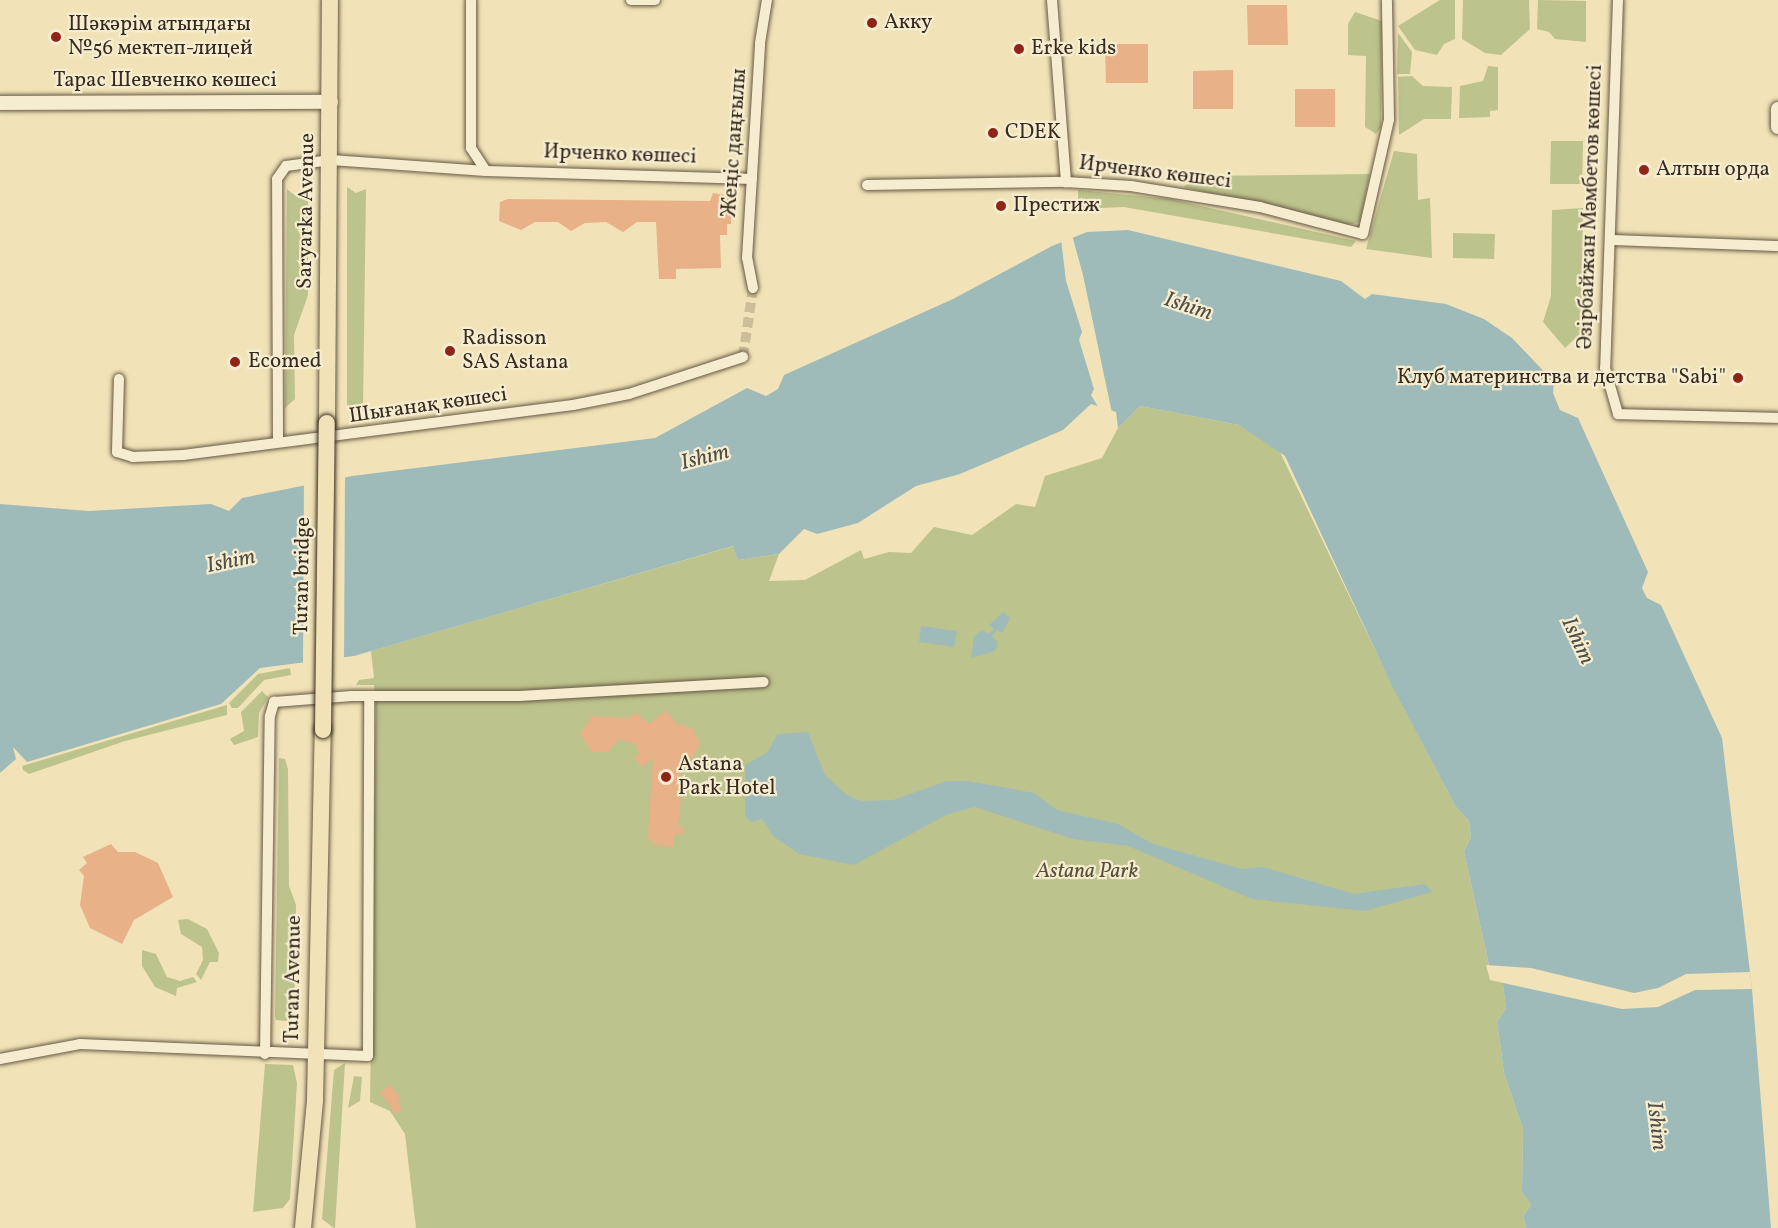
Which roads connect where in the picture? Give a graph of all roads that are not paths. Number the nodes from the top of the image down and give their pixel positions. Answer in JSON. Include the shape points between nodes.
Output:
{"nodes":[{"id":1,"x":330,"y":0,"type":"edge"},
{"id":2,"x":471,"y":0,"type":"edge"},
{"id":3,"x":631,"y":0,"type":"edge"},
{"id":4,"x":655,"y":0,"type":"edge"},
{"id":5,"x":767,"y":0,"type":"edge"},
{"id":6,"x":1052,"y":0,"type":"edge"},
{"id":7,"x":1387,"y":0,"type":"edge"},
{"id":8,"x":1618,"y":0,"type":"edge"},
{"id":9,"x":331,"y":102,"type":"junction"},
{"id":10,"x":0,"y":103,"type":"edge"},
{"id":11,"x":1778,"y":109,"type":"edge"},
{"id":12,"x":1778,"y":127,"type":"edge"},
{"id":13,"x":331,"y":160,"type":"junction"},
{"id":14,"x":486,"y":171,"type":"junction"},
{"id":15,"x":752,"y":179,"type":"junction"},
{"id":16,"x":1066,"y":182,"type":"junction"},
{"id":17,"x":867,"y":185,"type":"dead end"},
{"id":18,"x":1611,"y":240,"type":"junction"},
{"id":19,"x":1778,"y":246,"type":"edge"},
{"id":20,"x":753,"y":288,"type":"tunnel mouth"},
{"id":21,"x":743,"y":357,"type":"dead end"},
{"id":22,"x":119,"y":379,"type":"dead end"},
{"id":23,"x":1778,"y":418,"type":"edge"},
{"id":24,"x":327,"y":423,"type":"joint"},
{"id":25,"x":278,"y":442,"type":"junction"},
{"id":26,"x":764,"y":682,"type":"dead end"},
{"id":27,"x":369,"y":698,"type":"junction"},
{"id":28,"x":323,"y":730,"type":"joint"},
{"id":29,"x":265,"y":1054,"type":"junction"},
{"id":30,"x":314,"y":1056,"type":"junction"},
{"id":31,"x":0,"y":1059,"type":"edge"},
{"id":32,"x":303,"y":1228,"type":"edge"}],
"edges":[{"from":1,"to":9,"type":"main road","name":"Saryarka Avenue"},
{"from":2,"to":14,"type":"street","via":[[471,148]]},
{"from":3,"to":4,"type":"street"},
{"from":5,"to":15,"type":"street","name":"Жеңіс даңғылы"},
{"from":6,"to":16,"type":"street"},
{"from":7,"to":16,"type":"street","name":"Ирченко көшесі","via":[[1389,120],[1363,234],[1192,194]]},
{"from":8,"to":18,"type":"street","name":"Әзірбайжан Мәмбетов көшесі"},
{"from":9,"to":10,"type":"street","name":"Тарас Шевченко көшесі"},
{"from":9,"to":13,"type":"main road","name":"Saryarka Avenue"},
{"from":11,"to":12,"type":"street"},
{"from":13,"to":14,"type":"street","name":"Ирченко көшесі"},
{"from":13,"to":24,"type":"main road","name":"Saryarka Avenue"},
{"from":13,"to":25,"type":"street","name":"Ирченко көшесі","via":[[296,162],[277,179]]},
{"from":14,"to":15,"type":"street","name":"Ирченко көшесі"},
{"from":15,"to":20,"type":"street","name":"Жеңіс даңғылы","via":[[747,258]]},
{"from":16,"to":17,"type":"street","name":"Ирченко көшесі"},
{"from":18,"to":19,"type":"street"},
{"from":18,"to":23,"type":"street","name":"Әзірбайжан Мәмбетов көшесі","via":[[1605,368],[1618,414]]},
{"from":21,"to":25,"type":"street","name":"Шығанақ көшесі","via":[[629,394],[573,405],[293,445]]},
{"from":22,"to":25,"type":"street","name":"Шығанақ көшесі","via":[[119,454],[172,456]]},
{"from":24,"to":28,"type":"main road","name":"Turan bridge","bridge":true},
{"from":26,"to":27,"type":"street","via":[[519,696]]},
{"from":27,"to":29,"type":"street","via":[[289,698],[278,700],[270,708]]},
{"from":27,"to":30,"type":"street","via":[[368,1056]]},
{"from":28,"to":30,"type":"main road","name":"Turan Avenue"},
{"from":29,"to":30,"type":"street"},
{"from":29,"to":31,"type":"street","via":[[80,1044]]},
{"from":30,"to":32,"type":"main road","name":"Turan Avenue"}]}
